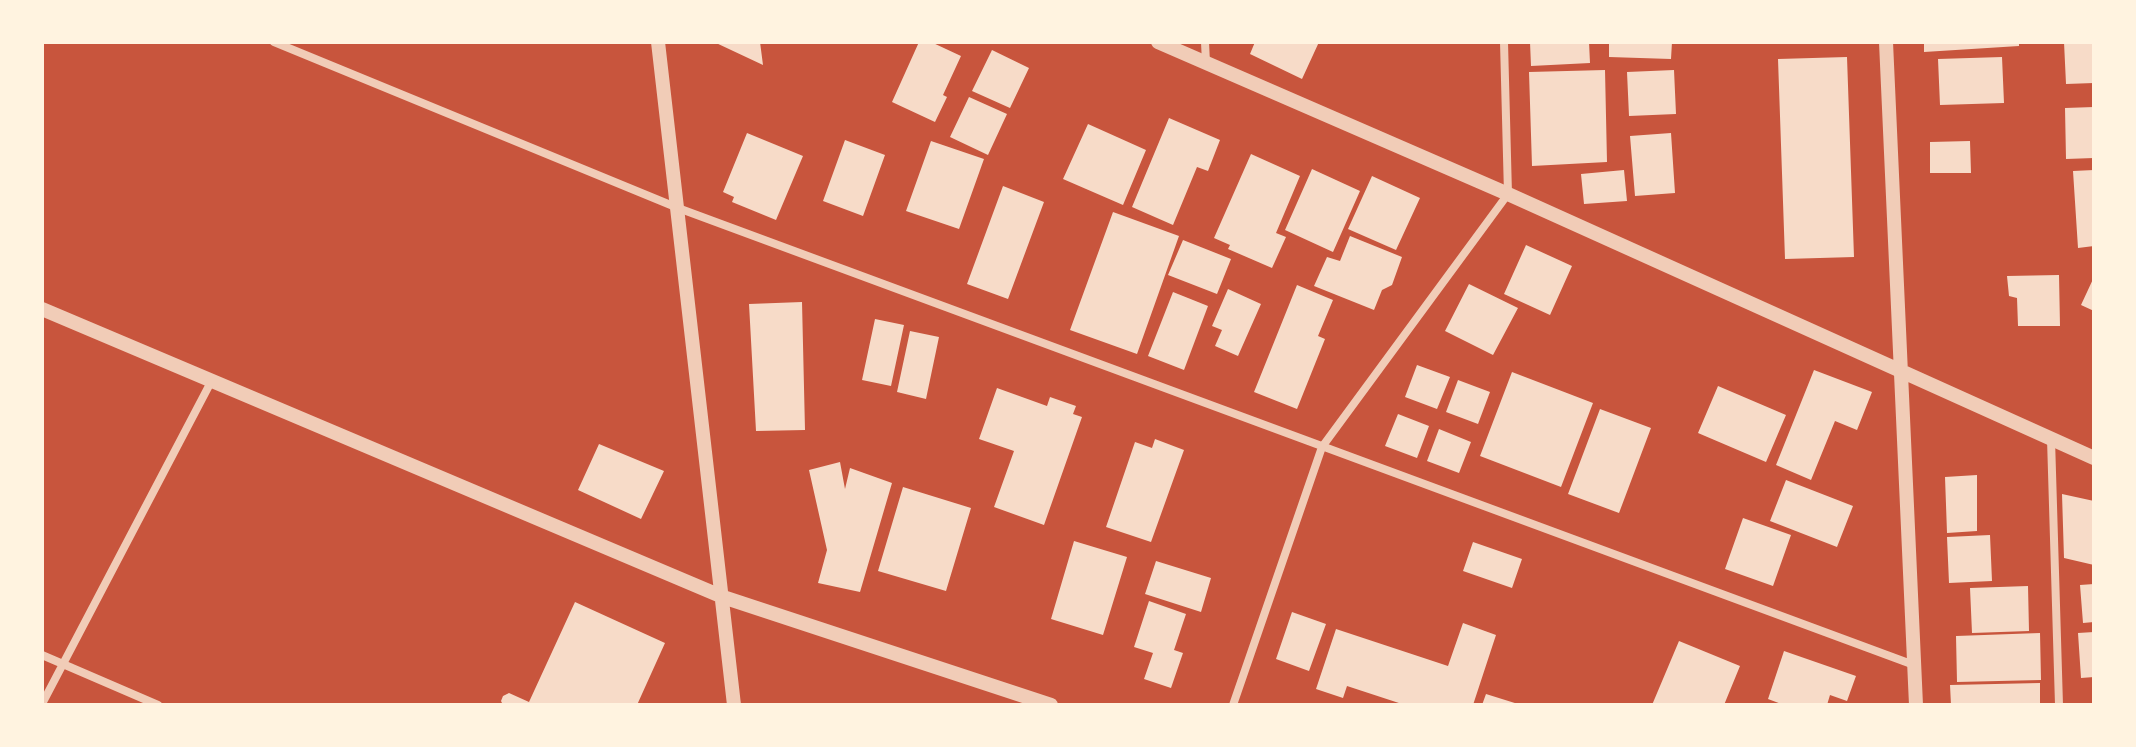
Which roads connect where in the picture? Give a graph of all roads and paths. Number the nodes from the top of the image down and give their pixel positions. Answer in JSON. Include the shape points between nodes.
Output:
{"nodes":[{"id":1,"x":274,"y":42,"type":"edge"},
{"id":2,"x":658,"y":42,"type":"edge"},
{"id":3,"x":1158,"y":42,"type":"edge"},
{"id":4,"x":1205,"y":42,"type":"edge"},
{"id":5,"x":1504,"y":42,"type":"edge"},
{"id":6,"x":1886,"y":42,"type":"edge"},
{"id":7,"x":1206,"y":63,"type":"junction"},
{"id":8,"x":1508,"y":194,"type":"junction"},
{"id":9,"x":678,"y":208,"type":"junction"},
{"id":10,"x":42,"y":309,"type":"edge"},
{"id":11,"x":1901,"y":370,"type":"junction"},
{"id":12,"x":212,"y":380,"type":"junction"},
{"id":13,"x":2051,"y":438,"type":"junction"},
{"id":14,"x":1322,"y":447,"type":"junction"},
{"id":15,"x":2094,"y":458,"type":"edge"},
{"id":16,"x":723,"y":597,"type":"junction"},
{"id":17,"x":42,"y":655,"type":"edge"},
{"id":18,"x":63,"y":664,"type":"junction"},
{"id":19,"x":1914,"y":665,"type":"junction"},
{"id":20,"x":42,"y":704,"type":"edge"},
{"id":21,"x":158,"y":705,"type":"edge"},
{"id":22,"x":734,"y":705,"type":"edge"},
{"id":23,"x":1051,"y":705,"type":"edge"},
{"id":24,"x":1233,"y":705,"type":"edge"},
{"id":25,"x":1916,"y":705,"type":"edge"},
{"id":26,"x":2059,"y":705,"type":"edge"}],
"edges":[{"from":1,"to":9,"type":"street"},
{"from":2,"to":9,"type":"street"},
{"from":3,"to":7,"type":"street"},
{"from":4,"to":7,"type":"street"},
{"from":5,"to":8,"type":"street"},
{"from":6,"to":11,"type":"street"},
{"from":7,"to":8,"type":"street"},
{"from":8,"to":11,"type":"street"},
{"from":8,"to":14,"type":"street"},
{"from":9,"to":14,"type":"street"},
{"from":9,"to":16,"type":"street"},
{"from":10,"to":12,"type":"street"},
{"from":11,"to":13,"type":"street"},
{"from":11,"to":19,"type":"street"},
{"from":12,"to":16,"type":"street"},
{"from":12,"to":18,"type":"street"},
{"from":13,"to":15,"type":"street"},
{"from":13,"to":26,"type":"street"},
{"from":14,"to":19,"type":"street"},
{"from":14,"to":24,"type":"street"},
{"from":16,"to":22,"type":"street"},
{"from":16,"to":23,"type":"street"},
{"from":17,"to":18,"type":"street"},
{"from":18,"to":20,"type":"street"},
{"from":18,"to":21,"type":"street"},
{"from":19,"to":25,"type":"street"}]}
